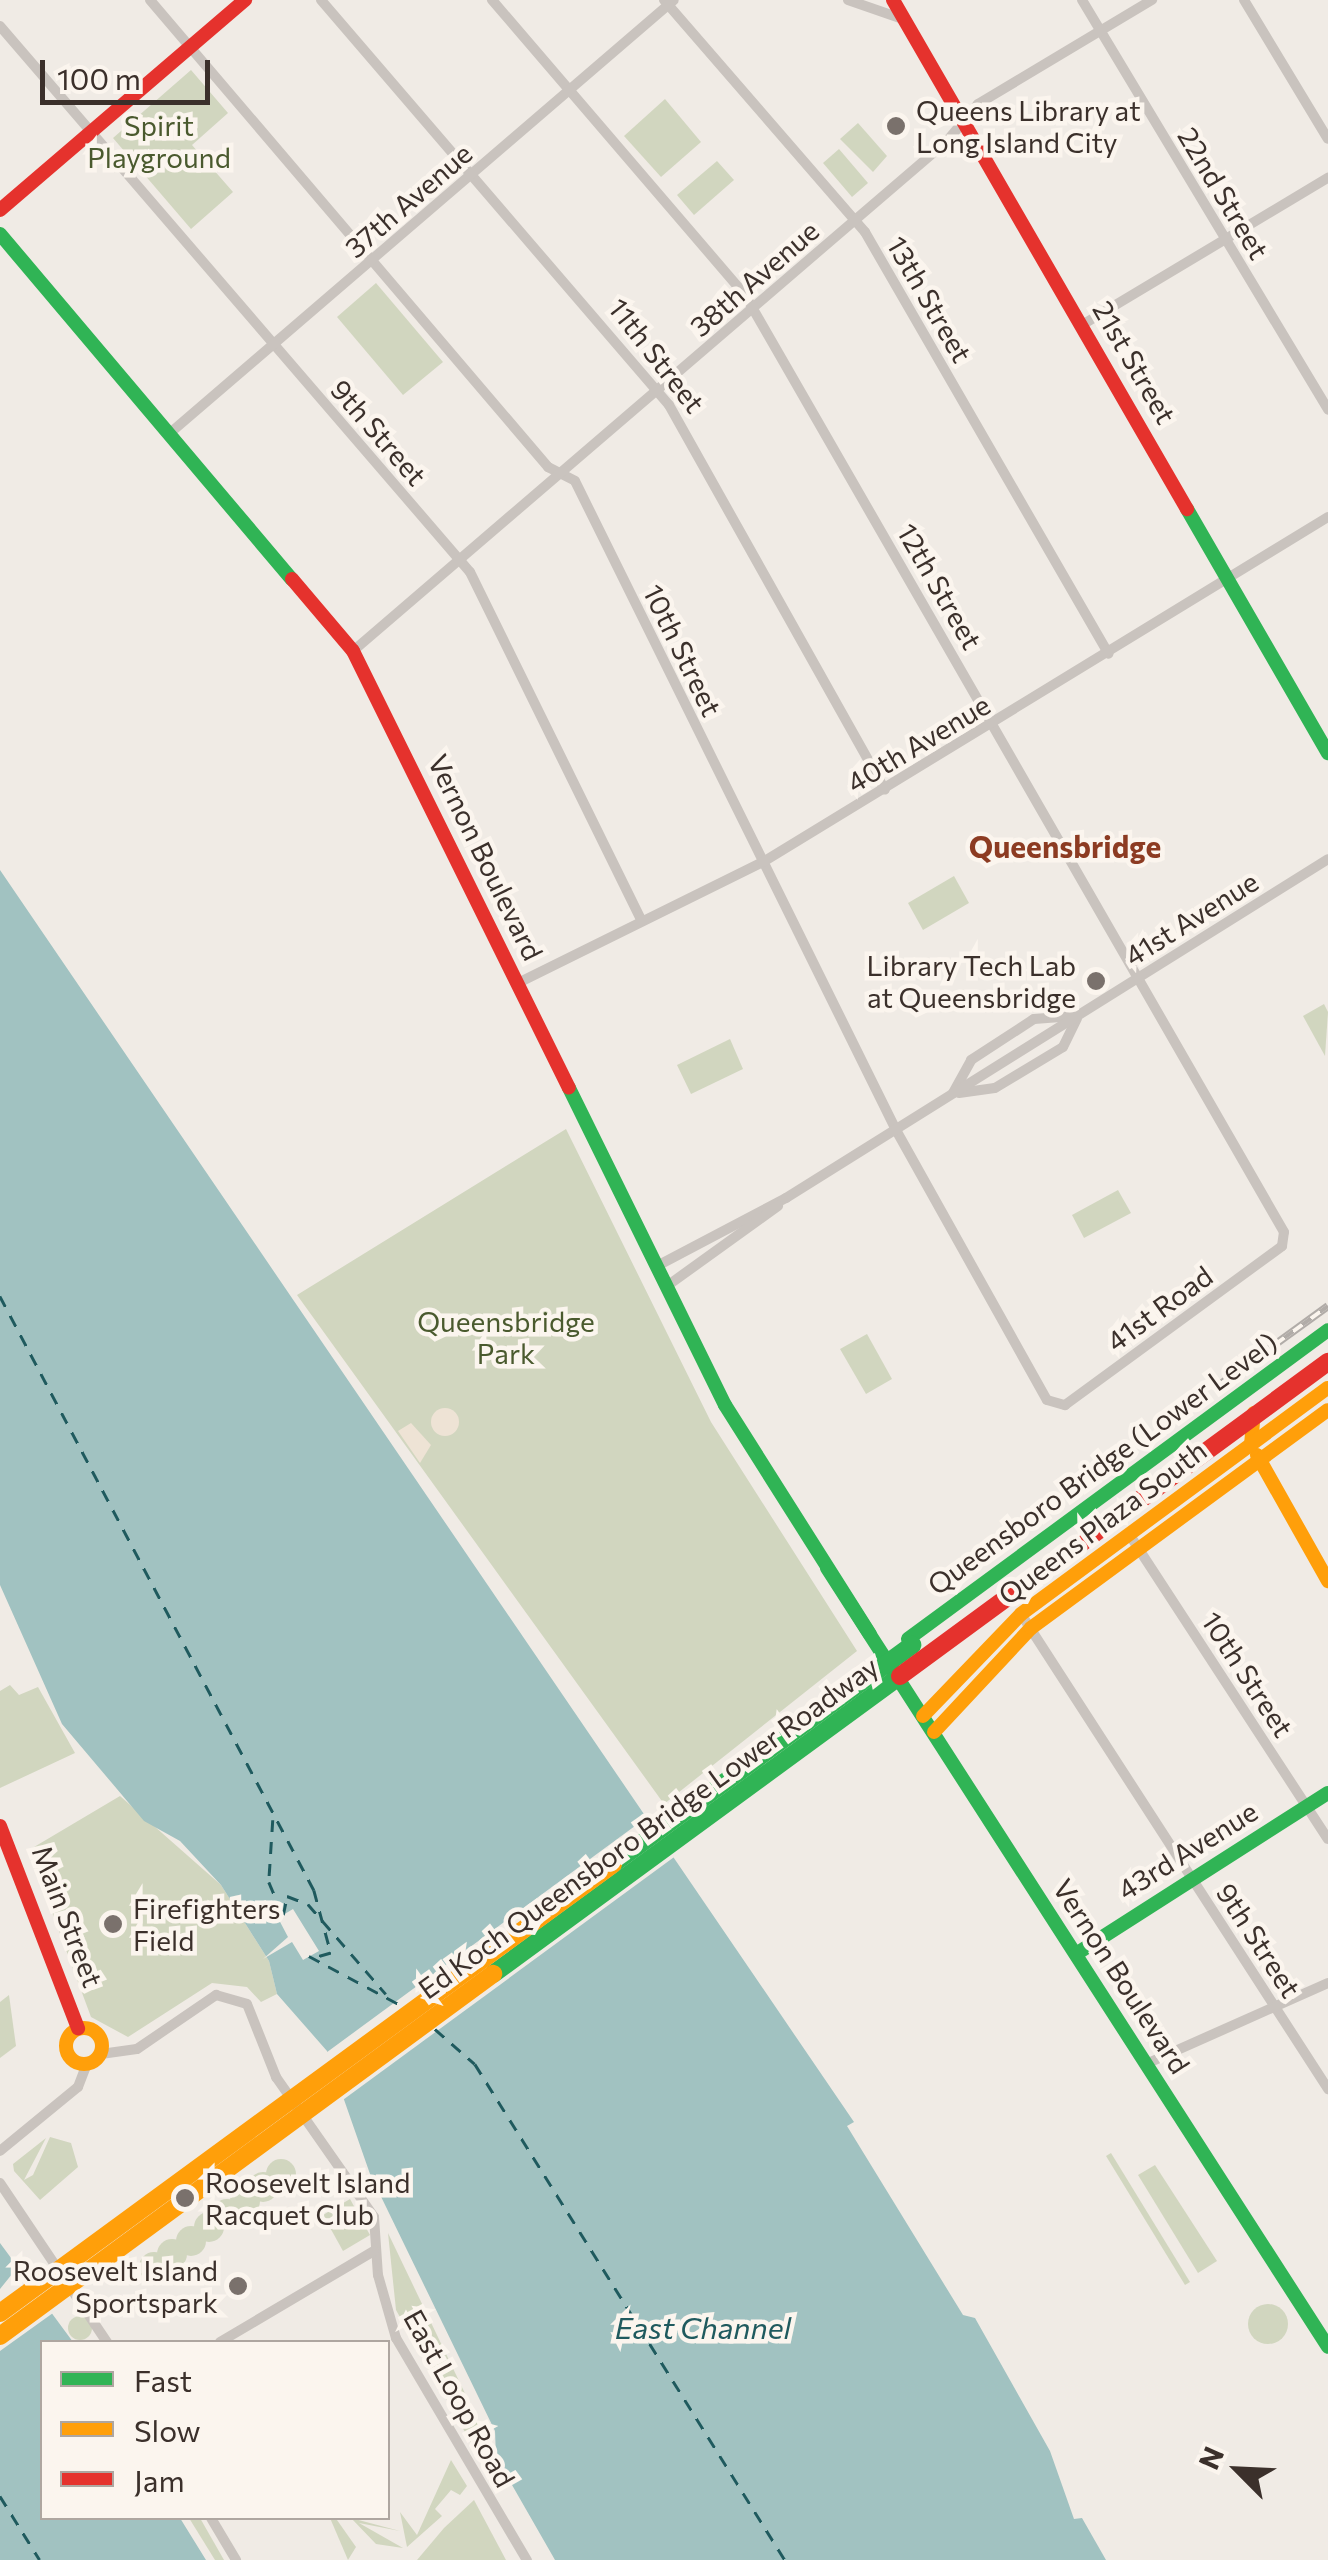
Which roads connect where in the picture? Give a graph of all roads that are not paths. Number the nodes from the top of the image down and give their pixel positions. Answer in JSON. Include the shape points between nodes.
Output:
{"nodes":[{"id":1,"x":150,"y":0,"type":"edge"},
{"id":2,"x":245,"y":0,"type":"edge"},
{"id":3,"x":321,"y":0,"type":"edge"},
{"id":4,"x":492,"y":0,"type":"edge"},
{"id":5,"x":848,"y":0,"type":"edge"},
{"id":6,"x":893,"y":0,"type":"edge"},
{"id":7,"x":1082,"y":0,"type":"edge"},
{"id":8,"x":1152,"y":0,"type":"edge"},
{"id":9,"x":1244,"y":0,"type":"edge"},
{"id":10,"x":669,"y":2,"type":"edge"},
{"id":11,"x":904,"y":19,"type":"junction"},
{"id":12,"x":0,"y":26,"type":"edge"},
{"id":13,"x":1101,"y":31,"type":"junction"},
{"id":14,"x":190,"y":47,"type":"junction"},
{"id":15,"x":570,"y":90,"type":"junction"},
{"id":16,"x":962,"y":123,"type":"junction"},
{"id":17,"x":91,"y":132,"type":"junction"},
{"id":18,"x":1328,"y":139,"type":"edge"},
{"id":19,"x":471,"y":174,"type":"junction"},
{"id":20,"x":1328,"y":178,"type":"edge"},
{"id":21,"x":0,"y":210,"type":"edge"},
{"id":22,"x":855,"y":221,"type":"junction"},
{"id":23,"x":1,"y":239,"type":"edge"},
{"id":24,"x":1226,"y":239,"type":"junction"},
{"id":25,"x":372,"y":259,"type":"junction"},
{"id":26,"x":754,"y":308,"type":"junction"},
{"id":27,"x":1082,"y":325,"type":"junction"},
{"id":28,"x":274,"y":344,"type":"junction"},
{"id":29,"x":657,"y":392,"type":"junction"},
{"id":30,"x":1328,"y":410,"type":"edge"},
{"id":31,"x":170,"y":433,"type":"junction"},
{"id":32,"x":561,"y":474,"type":"junction"},
{"id":33,"x":1328,"y":517,"type":"edge"},
{"id":34,"x":460,"y":561,"type":"junction"},
{"id":35,"x":1229,"y":579,"type":"junction"},
{"id":36,"x":353,"y":651,"type":"junction"},
{"id":37,"x":1110,"y":654,"type":"junction"},
{"id":38,"x":994,"y":724,"type":"junction"},
{"id":39,"x":1328,"y":753,"type":"edge"},
{"id":40,"x":885,"y":790,"type":"junction"},
{"id":41,"x":1328,"y":859,"type":"edge"},
{"id":42,"x":763,"y":862,"type":"junction"},
{"id":43,"x":642,"y":921,"type":"junction"},
{"id":44,"x":1139,"y":977,"type":"junction"},
{"id":45,"x":518,"y":983,"type":"junction"},
{"id":46,"x":1078,"y":1015,"type":"junction"},
{"id":47,"x":953,"y":1094,"type":"junction"},
{"id":48,"x":896,"y":1130,"type":"junction"},
{"id":49,"x":786,"y":1198,"type":"junction"},
{"id":50,"x":1286,"y":1240,"type":"joint"},
{"id":51,"x":657,"y":1266,"type":"junction"},
{"id":52,"x":666,"y":1286,"type":"junction"},
{"id":53,"x":1328,"y":1330,"type":"edge"},
{"id":54,"x":1328,"y":1339,"type":"edge"},
{"id":55,"x":1328,"y":1358,"type":"edge"},
{"id":56,"x":1328,"y":1388,"type":"edge"},
{"id":57,"x":1054,"y":1406,"type":"joint"},
{"id":58,"x":1328,"y":1410,"type":"edge"},
{"id":59,"x":1255,"y":1453,"type":"junction"},
{"id":60,"x":1135,"y":1541,"type":"junction"},
{"id":61,"x":1328,"y":1581,"type":"edge"},
{"id":62,"x":1026,"y":1621,"type":"junction"},
{"id":63,"x":910,"y":1642,"type":"junction"},
{"id":64,"x":923,"y":1716,"type":"junction"},
{"id":65,"x":934,"y":1732,"type":"junction"},
{"id":66,"x":1328,"y":1793,"type":"edge"},
{"id":67,"x":1307,"y":1806,"type":"junction"},
{"id":68,"x":0,"y":1826,"type":"edge"},
{"id":69,"x":1328,"y":1839,"type":"edge"},
{"id":70,"x":1193,"y":1880,"type":"junction"},
{"id":71,"x":1076,"y":1954,"type":"junction"},
{"id":72,"x":1328,"y":1983,"type":"edge"},
{"id":73,"x":1275,"y":2007,"type":"junction"},
{"id":74,"x":78,"y":2028,"type":"junction"},
{"id":75,"x":94,"y":2059,"type":"junction"},
{"id":76,"x":1146,"y":2064,"type":"junction"},
{"id":77,"x":1328,"y":2089,"type":"edge"},
{"id":78,"x":0,"y":2152,"type":"edge"},
{"id":79,"x":0,"y":2183,"type":"edge"},
{"id":80,"x":374,"y":2251,"type":"junction"},
{"id":81,"x":0,"y":2309,"type":"edge"},
{"id":82,"x":0,"y":2332,"type":"edge"},
{"id":83,"x":106,"y":2340,"type":"edge"},
{"id":84,"x":223,"y":2340,"type":"edge"},
{"id":85,"x":1328,"y":2347,"type":"edge"},
{"id":86,"x":213,"y":2520,"type":"edge"},
{"id":87,"x":236,"y":2560,"type":"edge"},
{"id":88,"x":526,"y":2560,"type":"edge"}],
"edges":[{"from":1,"to":14,"type":"street","name":"10th Street"},
{"from":2,"to":14,"type":"main road"},
{"from":3,"to":19,"type":"street","name":"11th Street"},
{"from":4,"to":15,"type":"street","name":"12th Street"},
{"from":5,"to":11,"type":"street"},
{"from":6,"to":11,"type":"main road","name":"21st Street"},
{"from":7,"to":13,"type":"street","name":"22nd Street"},
{"from":8,"to":13,"type":"street","name":"38th Avenue"},
{"from":9,"to":18,"type":"street"},
{"from":10,"to":15,"type":"street","name":"37th Avenue"},
{"from":10,"to":22,"type":"street","name":"13th Street"},
{"from":11,"to":16,"type":"main road","name":"21st Street"},
{"from":12,"to":17,"type":"street","name":"9th Street"},
{"from":13,"to":16,"type":"street","name":"38th Avenue"},
{"from":13,"to":24,"type":"street","name":"22nd Street"},
{"from":14,"to":17,"type":"main road"},
{"from":14,"to":25,"type":"street","name":"10th Street"},
{"from":15,"to":19,"type":"street","name":"37th Avenue"},
{"from":15,"to":26,"type":"street","name":"12th Street"},
{"from":16,"to":22,"type":"street","name":"38th Avenue"},
{"from":16,"to":27,"type":"main road","name":"21st Street"},
{"from":17,"to":21,"type":"main road"},
{"from":17,"to":28,"type":"street","name":"9th Street"},
{"from":19,"to":25,"type":"street","name":"37th Avenue"},
{"from":19,"to":29,"type":"street","name":"11th Street"},
{"from":20,"to":24,"type":"street"},
{"from":22,"to":26,"type":"street","name":"38th Avenue"},
{"from":22,"to":37,"type":"street","name":"13th Street"},
{"from":23,"to":31,"type":"main road","name":"Vernon Boulevard"},
{"from":24,"to":27,"type":"street"},
{"from":24,"to":30,"type":"street","name":"22nd Street"},
{"from":25,"to":28,"type":"street","name":"37th Avenue"},
{"from":25,"to":32,"type":"street","name":"10th Street"},
{"from":26,"to":29,"type":"street","name":"38th Avenue"},
{"from":26,"to":38,"type":"street","name":"12th Street"},
{"from":27,"to":35,"type":"main road","name":"21st Street"},
{"from":28,"to":31,"type":"street","name":"37th Avenue"},
{"from":28,"to":34,"type":"street","name":"9th Street"},
{"from":29,"to":32,"type":"street","name":"38th Avenue"},
{"from":29,"to":40,"type":"street","name":"11th Street"},
{"from":31,"to":36,"type":"main road","name":"Vernon Boulevard"},
{"from":32,"to":34,"type":"street","name":"38th Avenue"},
{"from":32,"to":42,"type":"street","name":"10th Street","via":[[579,488]]},
{"from":33,"to":35,"type":"street","name":"40th Avenue"},
{"from":34,"to":36,"type":"street","name":"38th Avenue"},
{"from":34,"to":43,"type":"street","name":"9th Street"},
{"from":35,"to":37,"type":"street","name":"40th Avenue"},
{"from":35,"to":39,"type":"main road","name":"21st Street"},
{"from":36,"to":45,"type":"main road","name":"Vernon Boulevard"},
{"from":37,"to":38,"type":"street","name":"40th Avenue"},
{"from":38,"to":40,"type":"street","name":"40th Avenue"},
{"from":38,"to":44,"type":"street","name":"12th Street"},
{"from":40,"to":42,"type":"street","name":"40th Avenue"},
{"from":41,"to":44,"type":"street","name":"41st Avenue"},
{"from":42,"to":43,"type":"street","name":"40th Avenue"},
{"from":42,"to":48,"type":"street","name":"10th Street"},
{"from":43,"to":45,"type":"street","name":"40th Avenue"},
{"from":44,"to":46,"type":"street","name":"41st Avenue"},
{"from":44,"to":50,"type":"street","name":"12th Street"},
{"from":45,"to":51,"type":"main road","name":"Vernon Boulevard"},
{"from":46,"to":47,"type":"street","name":"41st Avenue"},
{"from":46,"to":47,"type":"street","name":"41st Avenue","via":[[1063,1047],[995,1088]]},
{"from":46,"to":47,"type":"street","name":"41st Avenue","via":[[1034,1019],[971,1060]]},
{"from":47,"to":48,"type":"street","name":"41st Avenue"},
{"from":48,"to":49,"type":"street","name":"41st Avenue"},
{"from":48,"to":57,"type":"street","name":"10th Street"},
{"from":49,"to":51,"type":"street","name":"41st Avenue"},
{"from":49,"to":52,"type":"street","name":"41st Avenue"},
{"from":50,"to":57,"type":"street","name":"41st Road"},
{"from":51,"to":52,"type":"main road","name":"Vernon Boulevard"},
{"from":52,"to":64,"type":"main road","name":"Vernon Boulevard","via":[[736,1426]]},
{"from":53,"to":63,"type":"main road","name":"Queensboro Bridge (Lower Level)"},
{"from":54,"to":63,"type":"main road"},
{"from":55,"to":59,"type":"main road","via":[[1260,1404]]},
{"from":55,"to":82,"type":"main road","name":"Ed Koch Queensboro Bridge Lower Roadway","bridge":true},
{"from":56,"to":59,"type":"main road","name":"Queens Plaza South"},
{"from":58,"to":59,"type":"main road","name":"Queens Plaza South"},
{"from":59,"to":60,"type":"main road","name":"Queens Plaza South"},
{"from":59,"to":61,"type":"main road"},
{"from":60,"to":62,"type":"main road","name":"Queens Plaza South"},
{"from":60,"to":67,"type":"street","name":"10th Street"},
{"from":62,"to":64,"type":"main road","name":"Queens Plaza South"},
{"from":62,"to":65,"type":"main road","name":"Queens Plaza South"},
{"from":62,"to":70,"type":"street","name":"9th Street"},
{"from":63,"to":81,"type":"main road","bridge":true},
{"from":64,"to":65,"type":"main road","name":"Vernon Boulevard"},
{"from":65,"to":71,"type":"main road","name":"Vernon Boulevard"},
{"from":66,"to":67,"type":"main road","name":"43rd Avenue"},
{"from":67,"to":69,"type":"street","name":"10th Street"},
{"from":67,"to":70,"type":"main road","name":"43rd Avenue"},
{"from":68,"to":74,"type":"main road","name":"Main Street","via":[[32,1887]]},
{"from":70,"to":71,"type":"main road","name":"43rd Avenue"},
{"from":70,"to":73,"type":"street","name":"9th Street"},
{"from":71,"to":76,"type":"main road","name":"Vernon Boulevard"},
{"from":72,"to":73,"type":"street"},
{"from":73,"to":76,"type":"street"},
{"from":73,"to":77,"type":"street","name":"9th Street"},
{"from":74,"to":75,"type":"main road","via":[[96,2032]]},
{"from":74,"to":75,"type":"main road","name":"Main Street","via":[[65,2050]]},
{"from":75,"to":78,"type":"street","via":[[78,2087]]},
{"from":75,"to":80,"type":"street","name":"East Loop Road","via":[[137,2050],[211,1997],[244,2000],[276,2077],[374,2217]]},
{"from":76,"to":85,"type":"main road","name":"Vernon Boulevard"},
{"from":79,"to":83,"type":"street"},
{"from":80,"to":84,"type":"street"},
{"from":80,"to":88,"type":"street","name":"East Loop Road","via":[[396,2338]]},
{"from":86,"to":87,"type":"street"}]}
